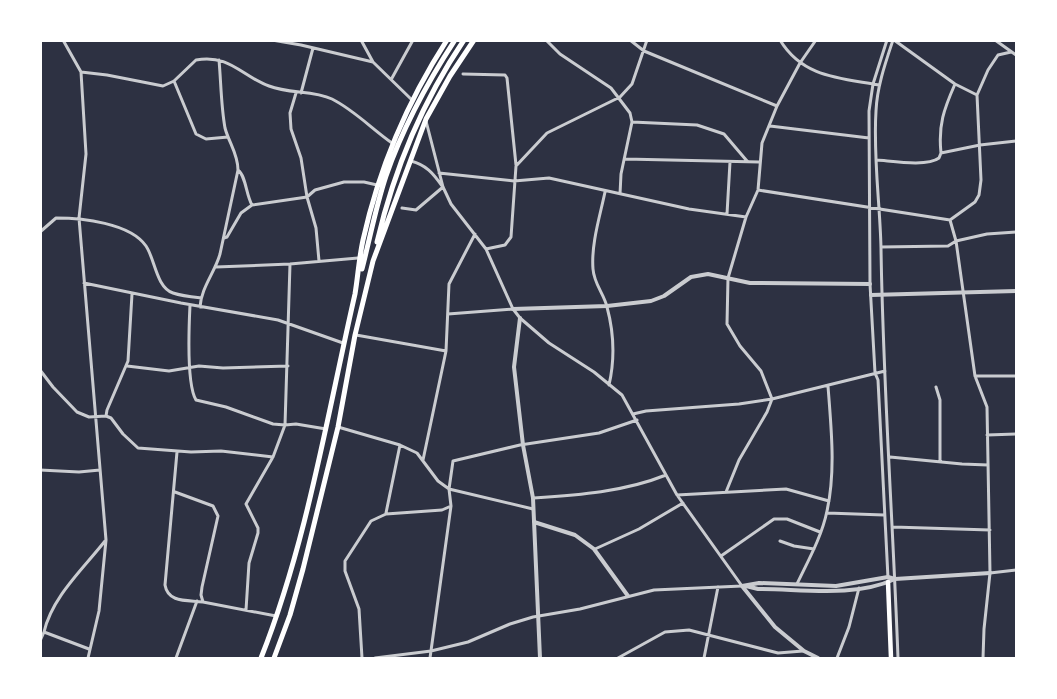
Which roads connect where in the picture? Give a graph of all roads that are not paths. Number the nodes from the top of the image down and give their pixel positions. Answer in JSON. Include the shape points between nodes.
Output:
{"nodes":[{"id":1,"x":63,"y":40,"type":"edge"},
{"id":2,"x":272,"y":40,"type":"edge"},
{"id":3,"x":361,"y":40,"type":"edge"},
{"id":4,"x":413,"y":40,"type":"edge"},
{"id":5,"x":447,"y":40,"type":"edge"},
{"id":6,"x":455,"y":40,"type":"edge"},
{"id":7,"x":464,"y":40,"type":"edge"},
{"id":8,"x":474,"y":40,"type":"edge"},
{"id":9,"x":546,"y":40,"type":"edge"},
{"id":10,"x":630,"y":40,"type":"edge"},
{"id":11,"x":647,"y":40,"type":"edge"},
{"id":12,"x":780,"y":40,"type":"edge"},
{"id":13,"x":816,"y":40,"type":"edge"},
{"id":14,"x":887,"y":40,"type":"edge"},
{"id":15,"x":893,"y":40,"type":"edge"},
{"id":16,"x":995,"y":40,"type":"edge"},
{"id":17,"x":313,"y":48,"type":"junction"},
{"id":18,"x":644,"y":51,"type":"junction"},
{"id":19,"x":1011,"y":52,"type":"junction"},
{"id":20,"x":1017,"y":55,"type":"edge"},
{"id":21,"x":219,"y":60,"type":"junction"},
{"id":22,"x":374,"y":62,"type":"junction"},
{"id":23,"x":800,"y":63,"type":"junction"},
{"id":24,"x":81,"y":72,"type":"junction"},
{"id":25,"x":463,"y":74,"type":"dead end"},
{"id":26,"x":392,"y":78,"type":"junction"},
{"id":27,"x":174,"y":81,"type":"junction"},
{"id":28,"x":873,"y":84,"type":"junction"},
{"id":29,"x":955,"y":84,"type":"junction"},
{"id":30,"x":879,"y":85,"type":"junction"},
{"id":31,"x":296,"y":92,"type":"junction"},
{"id":32,"x":302,"y":93,"type":"junction"},
{"id":33,"x":977,"y":94,"type":"junction"},
{"id":34,"x":620,"y":97,"type":"junction"},
{"id":35,"x":412,"y":100,"type":"junction"},
{"id":36,"x":777,"y":106,"type":"junction"},
{"id":37,"x":426,"y":119,"type":"junction"},
{"id":38,"x":632,"y":122,"type":"junction"},
{"id":39,"x":770,"y":126,"type":"junction"},
{"id":40,"x":228,"y":137,"type":"junction"},
{"id":41,"x":869,"y":138,"type":"junction"},
{"id":42,"x":1017,"y":141,"type":"edge"},
{"id":43,"x":392,"y":143,"type":"junction"},
{"id":44,"x":980,"y":146,"type":"junction"},
{"id":45,"x":941,"y":153,"type":"junction"},
{"id":46,"x":625,"y":159,"type":"junction"},
{"id":47,"x":877,"y":160,"type":"junction"},
{"id":48,"x":409,"y":161,"type":"junction"},
{"id":49,"x":747,"y":161,"type":"junction"},
{"id":50,"x":730,"y":162,"type":"junction"},
{"id":51,"x":759,"y":162,"type":"junction"},
{"id":52,"x":516,"y":166,"type":"junction"},
{"id":53,"x":238,"y":170,"type":"junction"},
{"id":54,"x":440,"y":173,"type":"junction"},
{"id":55,"x":514,"y":181,"type":"junction"},
{"id":56,"x":377,"y":185,"type":"junction"},
{"id":57,"x":443,"y":187,"type":"junction"},
{"id":58,"x":758,"y":190,"type":"junction"},
{"id":59,"x":605,"y":192,"type":"junction"},
{"id":60,"x":620,"y":194,"type":"junction"},
{"id":61,"x":307,"y":197,"type":"junction"},
{"id":62,"x":252,"y":205,"type":"junction"},
{"id":63,"x":870,"y":207,"type":"junction"},
{"id":64,"x":402,"y":208,"type":"dead end"},
{"id":65,"x":879,"y":210,"type":"junction"},
{"id":66,"x":727,"y":214,"type":"junction"},
{"id":67,"x":746,"y":217,"type":"junction"},
{"id":68,"x":79,"y":218,"type":"junction"},
{"id":69,"x":950,"y":220,"type":"junction"},
{"id":70,"x":40,"y":232,"type":"edge"},
{"id":71,"x":1017,"y":232,"type":"edge"},
{"id":72,"x":475,"y":234,"type":"junction"},
{"id":73,"x":224,"y":238,"type":"junction"},
{"id":74,"x":956,"y":241,"type":"junction"},
{"id":75,"x":881,"y":247,"type":"junction"},
{"id":76,"x":486,"y":249,"type":"junction"},
{"id":77,"x":360,"y":257,"type":"junction"},
{"id":78,"x":319,"y":261,"type":"junction"},
{"id":79,"x":373,"y":261,"type":"junction"},
{"id":80,"x":290,"y":264,"type":"junction"},
{"id":81,"x":216,"y":267,"type":"junction"},
{"id":82,"x":728,"y":278,"type":"junction"},
{"id":83,"x":84,"y":283,"type":"junction"},
{"id":84,"x":870,"y":284,"type":"junction"},
{"id":85,"x":355,"y":291,"type":"junction"},
{"id":86,"x":962,"y":291,"type":"junction"},
{"id":87,"x":1017,"y":291,"type":"edge"},
{"id":88,"x":132,"y":294,"type":"junction"},
{"id":89,"x":871,"y":295,"type":"junction"},
{"id":90,"x":881,"y":295,"type":"junction"},
{"id":91,"x":201,"y":298,"type":"junction"},
{"id":92,"x":190,"y":305,"type":"junction"},
{"id":93,"x":200,"y":306,"type":"junction"},
{"id":94,"x":607,"y":306,"type":"junction"},
{"id":95,"x":513,"y":309,"type":"junction"},
{"id":96,"x":448,"y":314,"type":"junction"},
{"id":97,"x":520,"y":318,"type":"junction"},
{"id":98,"x":289,"y":323,"type":"junction"},
{"id":99,"x":355,"y":335,"type":"junction"},
{"id":100,"x":343,"y":343,"type":"junction"},
{"id":101,"x":446,"y":351,"type":"junction"},
{"id":102,"x":126,"y":366,"type":"junction"},
{"id":103,"x":288,"y":366,"type":"junction"},
{"id":104,"x":190,"y":367,"type":"junction"},
{"id":105,"x":40,"y":370,"type":"edge"},
{"id":106,"x":885,"y":371,"type":"junction"},
{"id":107,"x":875,"y":373,"type":"junction"},
{"id":108,"x":975,"y":376,"type":"junction"},
{"id":109,"x":1017,"y":376,"type":"edge"},
{"id":110,"x":609,"y":385,"type":"junction"},
{"id":111,"x":828,"y":386,"type":"junction"},
{"id":112,"x":936,"y":387,"type":"dead end"},
{"id":113,"x":772,"y":399,"type":"junction"},
{"id":114,"x":633,"y":414,"type":"junction"},
{"id":115,"x":106,"y":416,"type":"junction"},
{"id":116,"x":95,"y":418,"type":"junction"},
{"id":117,"x":637,"y":420,"type":"junction"},
{"id":118,"x":285,"y":425,"type":"junction"},
{"id":119,"x":338,"y":428,"type":"junction"},
{"id":120,"x":326,"y":429,"type":"junction"},
{"id":121,"x":1017,"y":434,"type":"edge"},
{"id":122,"x":987,"y":435,"type":"junction"},
{"id":123,"x":400,"y":445,"type":"junction"},
{"id":124,"x":524,"y":445,"type":"junction"},
{"id":125,"x":177,"y":451,"type":"junction"},
{"id":126,"x":273,"y":457,"type":"junction"},
{"id":127,"x":890,"y":457,"type":"junction"},
{"id":128,"x":423,"y":460,"type":"junction"},
{"id":129,"x":939,"y":462,"type":"junction"},
{"id":130,"x":988,"y":465,"type":"junction"},
{"id":131,"x":40,"y":470,"type":"edge"},
{"id":132,"x":100,"y":470,"type":"junction"},
{"id":133,"x":666,"y":475,"type":"junction"},
{"id":134,"x":449,"y":489,"type":"junction"},
{"id":135,"x":175,"y":492,"type":"junction"},
{"id":136,"x":726,"y":492,"type":"junction"},
{"id":137,"x":678,"y":495,"type":"junction"},
{"id":138,"x":533,"y":498,"type":"junction"},
{"id":139,"x":829,"y":501,"type":"junction"},
{"id":140,"x":683,"y":503,"type":"junction"},
{"id":141,"x":451,"y":506,"type":"junction"},
{"id":142,"x":534,"y":508,"type":"junction"},
{"id":143,"x":827,"y":513,"type":"junction"},
{"id":144,"x":386,"y":514,"type":"junction"},
{"id":145,"x":884,"y":515,"type":"junction"},
{"id":146,"x":534,"y":522,"type":"junction"},
{"id":147,"x":892,"y":526,"type":"junction"},
{"id":148,"x":990,"y":530,"type":"junction"},
{"id":149,"x":820,"y":532,"type":"junction"},
{"id":150,"x":106,"y":540,"type":"junction"},
{"id":151,"x":780,"y":541,"type":"dead end"},
{"id":152,"x":594,"y":549,"type":"junction"},
{"id":153,"x":814,"y":549,"type":"junction"},
{"id":154,"x":721,"y":556,"type":"junction"},
{"id":155,"x":1017,"y":570,"type":"edge"},
{"id":156,"x":990,"y":573,"type":"junction"},
{"id":157,"x":888,"y":579,"type":"junction"},
{"id":158,"x":895,"y":579,"type":"junction"},
{"id":159,"x":797,"y":584,"type":"junction"},
{"id":160,"x":718,"y":586,"type":"junction"},
{"id":161,"x":742,"y":586,"type":"junction"},
{"id":162,"x":859,"y":588,"type":"junction"},
{"id":163,"x":758,"y":589,"type":"junction"},
{"id":164,"x":628,"y":596,"type":"junction"},
{"id":165,"x":753,"y":599,"type":"junction"},
{"id":166,"x":197,"y":601,"type":"junction"},
{"id":167,"x":203,"y":602,"type":"junction"},
{"id":168,"x":246,"y":610,"type":"junction"},
{"id":169,"x":278,"y":616,"type":"junction"},
{"id":170,"x":538,"y":617,"type":"junction"},
{"id":171,"x":44,"y":632,"type":"junction"},
{"id":172,"x":708,"y":636,"type":"junction"},
{"id":173,"x":40,"y":641,"type":"edge"},
{"id":174,"x":89,"y":649,"type":"junction"},
{"id":175,"x":431,"y":651,"type":"junction"},
{"id":176,"x":804,"y":651,"type":"junction"},
{"id":177,"x":88,"y":658,"type":"edge"},
{"id":178,"x":176,"y":658,"type":"edge"},
{"id":179,"x":261,"y":658,"type":"edge"},
{"id":180,"x":274,"y":658,"type":"edge"},
{"id":181,"x":362,"y":658,"type":"edge"},
{"id":182,"x":375,"y":658,"type":"edge"},
{"id":183,"x":430,"y":658,"type":"edge"},
{"id":184,"x":540,"y":658,"type":"edge"},
{"id":185,"x":618,"y":658,"type":"edge"},
{"id":186,"x":704,"y":658,"type":"edge"},
{"id":187,"x":818,"y":658,"type":"edge"},
{"id":188,"x":837,"y":658,"type":"edge"},
{"id":189,"x":891,"y":658,"type":"edge"},
{"id":190,"x":898,"y":658,"type":"edge"},
{"id":191,"x":983,"y":658,"type":"edge"}],
"edges":[{"from":1,"to":24,"type":"street"},
{"from":2,"to":17,"type":"street"},
{"from":3,"to":22,"type":"street"},
{"from":4,"to":26,"type":"street"},
{"from":5,"to":35,"type":"highway"},
{"from":6,"to":85,"type":"highway","via":[[402,135],[386,176]]},
{"from":7,"to":79,"type":"highway","via":[[421,113],[406,147]]},
{"from":8,"to":37,"type":"highway"},
{"from":9,"to":34,"type":"street"},
{"from":10,"to":18,"type":"street"},
{"from":11,"to":18,"type":"street"},
{"from":12,"to":23,"type":"street"},
{"from":13,"to":23,"type":"street"},
{"from":14,"to":28,"type":"street"},
{"from":15,"to":29,"type":"street"},
{"from":15,"to":30,"type":"street"},
{"from":16,"to":19,"type":"street"},
{"from":17,"to":22,"type":"street"},
{"from":17,"to":32,"type":"street"},
{"from":18,"to":34,"type":"street","via":[[632,84]]},
{"from":18,"to":36,"type":"street"},
{"from":19,"to":20,"type":"street"},
{"from":19,"to":33,"type":"street","via":[[998,56]]},
{"from":21,"to":27,"type":"street","via":[[196,60]]},
{"from":21,"to":31,"type":"street","via":[[269,86]]},
{"from":21,"to":40,"type":"street"},
{"from":22,"to":26,"type":"street"},
{"from":23,"to":28,"type":"street","via":[[824,76]]},
{"from":23,"to":36,"type":"street"},
{"from":24,"to":27,"type":"street","via":[[163,86]]},
{"from":24,"to":68,"type":"street","via":[[86,154]]},
{"from":25,"to":52,"type":"street","via":[[507,78]]},
{"from":26,"to":35,"type":"street"},
{"from":27,"to":40,"type":"street","via":[[196,134],[206,139]]},
{"from":28,"to":30,"type":"street"},
{"from":28,"to":41,"type":"street"},
{"from":29,"to":33,"type":"street"},
{"from":29,"to":45,"type":"street","via":[[942,116]]},
{"from":30,"to":47,"type":"street"},
{"from":31,"to":32,"type":"street"},
{"from":31,"to":61,"type":"street","via":[[290,112],[291,129],[301,158]]},
{"from":32,"to":43,"type":"street","via":[[335,100]]},
{"from":33,"to":44,"type":"street"},
{"from":34,"to":38,"type":"street"},
{"from":34,"to":52,"type":"street","via":[[547,133]]},
{"from":35,"to":43,"type":"highway"},
{"from":36,"to":39,"type":"street"},
{"from":37,"to":48,"type":"highway"},
{"from":37,"to":54,"type":"street"},
{"from":38,"to":46,"type":"street"},
{"from":38,"to":49,"type":"street","via":[[697,125],[724,134]]},
{"from":39,"to":41,"type":"street"},
{"from":39,"to":51,"type":"street"},
{"from":40,"to":53,"type":"street"},
{"from":41,"to":63,"type":"street"},
{"from":42,"to":44,"type":"street"},
{"from":43,"to":56,"type":"highway"},
{"from":44,"to":45,"type":"street"},
{"from":44,"to":69,"type":"street","via":[[979,195]]},
{"from":45,"to":47,"type":"street","via":[[933,162]]},
{"from":46,"to":50,"type":"street"},
{"from":46,"to":60,"type":"street"},
{"from":47,"to":65,"type":"street"},
{"from":48,"to":57,"type":"street","via":[[422,164]]},
{"from":48,"to":79,"type":"highway"},
{"from":49,"to":50,"type":"street"},
{"from":49,"to":51,"type":"street"},
{"from":50,"to":66,"type":"street"},
{"from":51,"to":58,"type":"street"},
{"from":52,"to":55,"type":"street"},
{"from":53,"to":62,"type":"street","via":[[243,174]]},
{"from":53,"to":73,"type":"street"},
{"from":54,"to":55,"type":"street"},
{"from":54,"to":57,"type":"street"},
{"from":55,"to":59,"type":"street","via":[[549,178]]},
{"from":55,"to":76,"type":"street","via":[[511,237],[505,245]]},
{"from":56,"to":61,"type":"street","via":[[344,182],[315,190]]},
{"from":56,"to":77,"type":"highway"},
{"from":57,"to":64,"type":"street","via":[[416,210]]},
{"from":57,"to":72,"type":"street"},
{"from":58,"to":63,"type":"street"},
{"from":58,"to":67,"type":"street"},
{"from":59,"to":60,"type":"street"},
{"from":59,"to":94,"type":"street","via":[[593,268],[595,284]]},
{"from":60,"to":66,"type":"street"},
{"from":61,"to":62,"type":"street"},
{"from":61,"to":78,"type":"street","via":[[316,228]]},
{"from":62,"to":73,"type":"street","via":[[241,213]]},
{"from":63,"to":65,"type":"street"},
{"from":63,"to":84,"type":"street"},
{"from":65,"to":69,"type":"street"},
{"from":65,"to":75,"type":"street"},
{"from":66,"to":67,"type":"street"},
{"from":67,"to":82,"type":"street"},
{"from":68,"to":70,"type":"street","via":[[56,218]]},
{"from":68,"to":83,"type":"street"},
{"from":68,"to":91,"type":"street","via":[[135,235],[147,247],[167,289],[174,294]]},
{"from":69,"to":74,"type":"street"},
{"from":71,"to":74,"type":"street"},
{"from":72,"to":76,"type":"street"},
{"from":72,"to":96,"type":"street","via":[[449,284]]},
{"from":73,"to":81,"type":"street"},
{"from":74,"to":75,"type":"street","via":[[948,246]]},
{"from":74,"to":86,"type":"street"},
{"from":75,"to":90,"type":"street"},
{"from":76,"to":95,"type":"street"},
{"from":77,"to":78,"type":"street"},
{"from":77,"to":85,"type":"highway"},
{"from":78,"to":80,"type":"street"},
{"from":79,"to":99,"type":"highway"},
{"from":80,"to":81,"type":"street"},
{"from":80,"to":98,"type":"street"},
{"from":81,"to":91,"type":"street"},
{"from":82,"to":84,"type":"street","via":[[750,283]]},
{"from":82,"to":94,"type":"street","via":[[708,274],[691,278],[651,301]]},
{"from":82,"to":113,"type":"street","via":[[728,324],[760,371]]},
{"from":83,"to":88,"type":"street"},
{"from":83,"to":116,"type":"street"},
{"from":84,"to":89,"type":"street"},
{"from":85,"to":100,"type":"highway"},
{"from":86,"to":87,"type":"street"},
{"from":86,"to":90,"type":"street"},
{"from":86,"to":108,"type":"street"},
{"from":88,"to":92,"type":"street"},
{"from":88,"to":102,"type":"street"},
{"from":89,"to":90,"type":"street"},
{"from":89,"to":107,"type":"street"},
{"from":90,"to":106,"type":"street"},
{"from":91,"to":93,"type":"street"},
{"from":92,"to":93,"type":"street"},
{"from":92,"to":104,"type":"street"},
{"from":93,"to":98,"type":"street"},
{"from":94,"to":95,"type":"street"},
{"from":94,"to":110,"type":"street","via":[[614,350]]},
{"from":95,"to":96,"type":"street"},
{"from":95,"to":97,"type":"street"},
{"from":96,"to":101,"type":"street"},
{"from":97,"to":110,"type":"street"},
{"from":97,"to":124,"type":"street","via":[[514,367]]},
{"from":98,"to":100,"type":"street"},
{"from":98,"to":103,"type":"street"},
{"from":99,"to":101,"type":"street"},
{"from":99,"to":119,"type":"highway"},
{"from":100,"to":120,"type":"highway"},
{"from":101,"to":128,"type":"street"},
{"from":102,"to":104,"type":"street","via":[[169,371]]},
{"from":102,"to":115,"type":"street"},
{"from":103,"to":104,"type":"street"},
{"from":103,"to":118,"type":"street"},
{"from":104,"to":118,"type":"street","via":[[192,393],[198,401]]},
{"from":105,"to":116,"type":"street","via":[[77,412]]},
{"from":106,"to":107,"type":"street"},
{"from":106,"to":127,"type":"street"},
{"from":107,"to":111,"type":"street"},
{"from":107,"to":145,"type":"street"},
{"from":108,"to":109,"type":"street"},
{"from":108,"to":122,"type":"street","via":[[987,407]]},
{"from":110,"to":114,"type":"street","via":[[622,396]]},
{"from":111,"to":113,"type":"street"},
{"from":111,"to":139,"type":"street","via":[[833,448]]},
{"from":112,"to":129,"type":"street","via":[[940,400]]},
{"from":113,"to":114,"type":"street"},
{"from":113,"to":136,"type":"street"},
{"from":114,"to":117,"type":"street"},
{"from":115,"to":116,"type":"street"},
{"from":115,"to":125,"type":"street","via":[[138,448]]},
{"from":116,"to":132,"type":"street"},
{"from":117,"to":124,"type":"street","via":[[598,433]]},
{"from":117,"to":133,"type":"street"},
{"from":118,"to":120,"type":"street"},
{"from":118,"to":126,"type":"street"},
{"from":119,"to":123,"type":"street"},
{"from":119,"to":180,"type":"highway","via":[[290,615]]},
{"from":120,"to":169,"type":"highway"},
{"from":121,"to":122,"type":"street"},
{"from":122,"to":130,"type":"street"},
{"from":123,"to":128,"type":"street"},
{"from":123,"to":144,"type":"street"},
{"from":124,"to":134,"type":"street","via":[[453,461]]},
{"from":124,"to":138,"type":"street"},
{"from":125,"to":126,"type":"street"},
{"from":125,"to":135,"type":"street"},
{"from":126,"to":168,"type":"street","via":[[246,504],[258,528],[249,563]]},
{"from":127,"to":129,"type":"street"},
{"from":127,"to":147,"type":"street"},
{"from":128,"to":134,"type":"street"},
{"from":129,"to":130,"type":"street"},
{"from":130,"to":148,"type":"street"},
{"from":131,"to":132,"type":"street"},
{"from":132,"to":150,"type":"street"},
{"from":133,"to":137,"type":"street"},
{"from":133,"to":138,"type":"street","via":[[642,485]]},
{"from":134,"to":141,"type":"street"},
{"from":134,"to":142,"type":"street"},
{"from":135,"to":166,"type":"street","via":[[166,593],[171,598]]},
{"from":135,"to":167,"type":"street","via":[[213,506],[218,516],[202,587]]},
{"from":136,"to":137,"type":"street"},
{"from":136,"to":139,"type":"street","via":[[786,489]]},
{"from":137,"to":140,"type":"street"},
{"from":138,"to":142,"type":"street"},
{"from":139,"to":143,"type":"street"},
{"from":140,"to":152,"type":"street"},
{"from":140,"to":154,"type":"street"},
{"from":141,"to":144,"type":"street"},
{"from":141,"to":175,"type":"street"},
{"from":142,"to":146,"type":"street"},
{"from":143,"to":145,"type":"street"},
{"from":143,"to":149,"type":"street"},
{"from":144,"to":181,"type":"street","via":[[371,521],[345,561],[359,609]]},
{"from":145,"to":157,"type":"street"},
{"from":146,"to":152,"type":"street","via":[[575,535]]},
{"from":146,"to":170,"type":"street"},
{"from":147,"to":148,"type":"street"},
{"from":147,"to":158,"type":"street"},
{"from":148,"to":156,"type":"street"},
{"from":149,"to":153,"type":"street"},
{"from":149,"to":154,"type":"street","via":[[787,519],[774,519]]},
{"from":150,"to":171,"type":"street","via":[[65,589],[48,616]]},
{"from":150,"to":174,"type":"street","via":[[99,611]]},
{"from":151,"to":153,"type":"street"},
{"from":152,"to":164,"type":"street"},
{"from":153,"to":159,"type":"street"},
{"from":154,"to":161,"type":"street"},
{"from":155,"to":156,"type":"street"},
{"from":156,"to":158,"type":"street"},
{"from":156,"to":191,"type":"street"},
{"from":157,"to":158,"type":"street"},
{"from":157,"to":159,"type":"street","via":[[836,585]]},
{"from":157,"to":162,"type":"street"},
{"from":157,"to":189,"type":"main road"},
{"from":158,"to":190,"type":"street"},
{"from":159,"to":161,"type":"street"},
{"from":160,"to":161,"type":"street"},
{"from":160,"to":164,"type":"street","via":[[654,590]]},
{"from":160,"to":172,"type":"street"},
{"from":161,"to":163,"type":"street"},
{"from":161,"to":165,"type":"street"},
{"from":162,"to":163,"type":"street"},
{"from":162,"to":188,"type":"street"},
{"from":163,"to":165,"type":"street"},
{"from":164,"to":170,"type":"street"},
{"from":165,"to":176,"type":"street","via":[[775,627]]},
{"from":166,"to":167,"type":"street"},
{"from":166,"to":178,"type":"street"},
{"from":167,"to":168,"type":"street"},
{"from":168,"to":169,"type":"street"},
{"from":169,"to":179,"type":"highway"},
{"from":170,"to":175,"type":"street"},
{"from":170,"to":184,"type":"street"},
{"from":171,"to":173,"type":"street"},
{"from":171,"to":174,"type":"street"},
{"from":172,"to":176,"type":"street","via":[[778,653]]},
{"from":172,"to":185,"type":"street","via":[[689,630],[666,632]]},
{"from":172,"to":186,"type":"street"},
{"from":174,"to":177,"type":"street"},
{"from":175,"to":182,"type":"street"},
{"from":175,"to":183,"type":"street"},
{"from":176,"to":187,"type":"street"}]}
